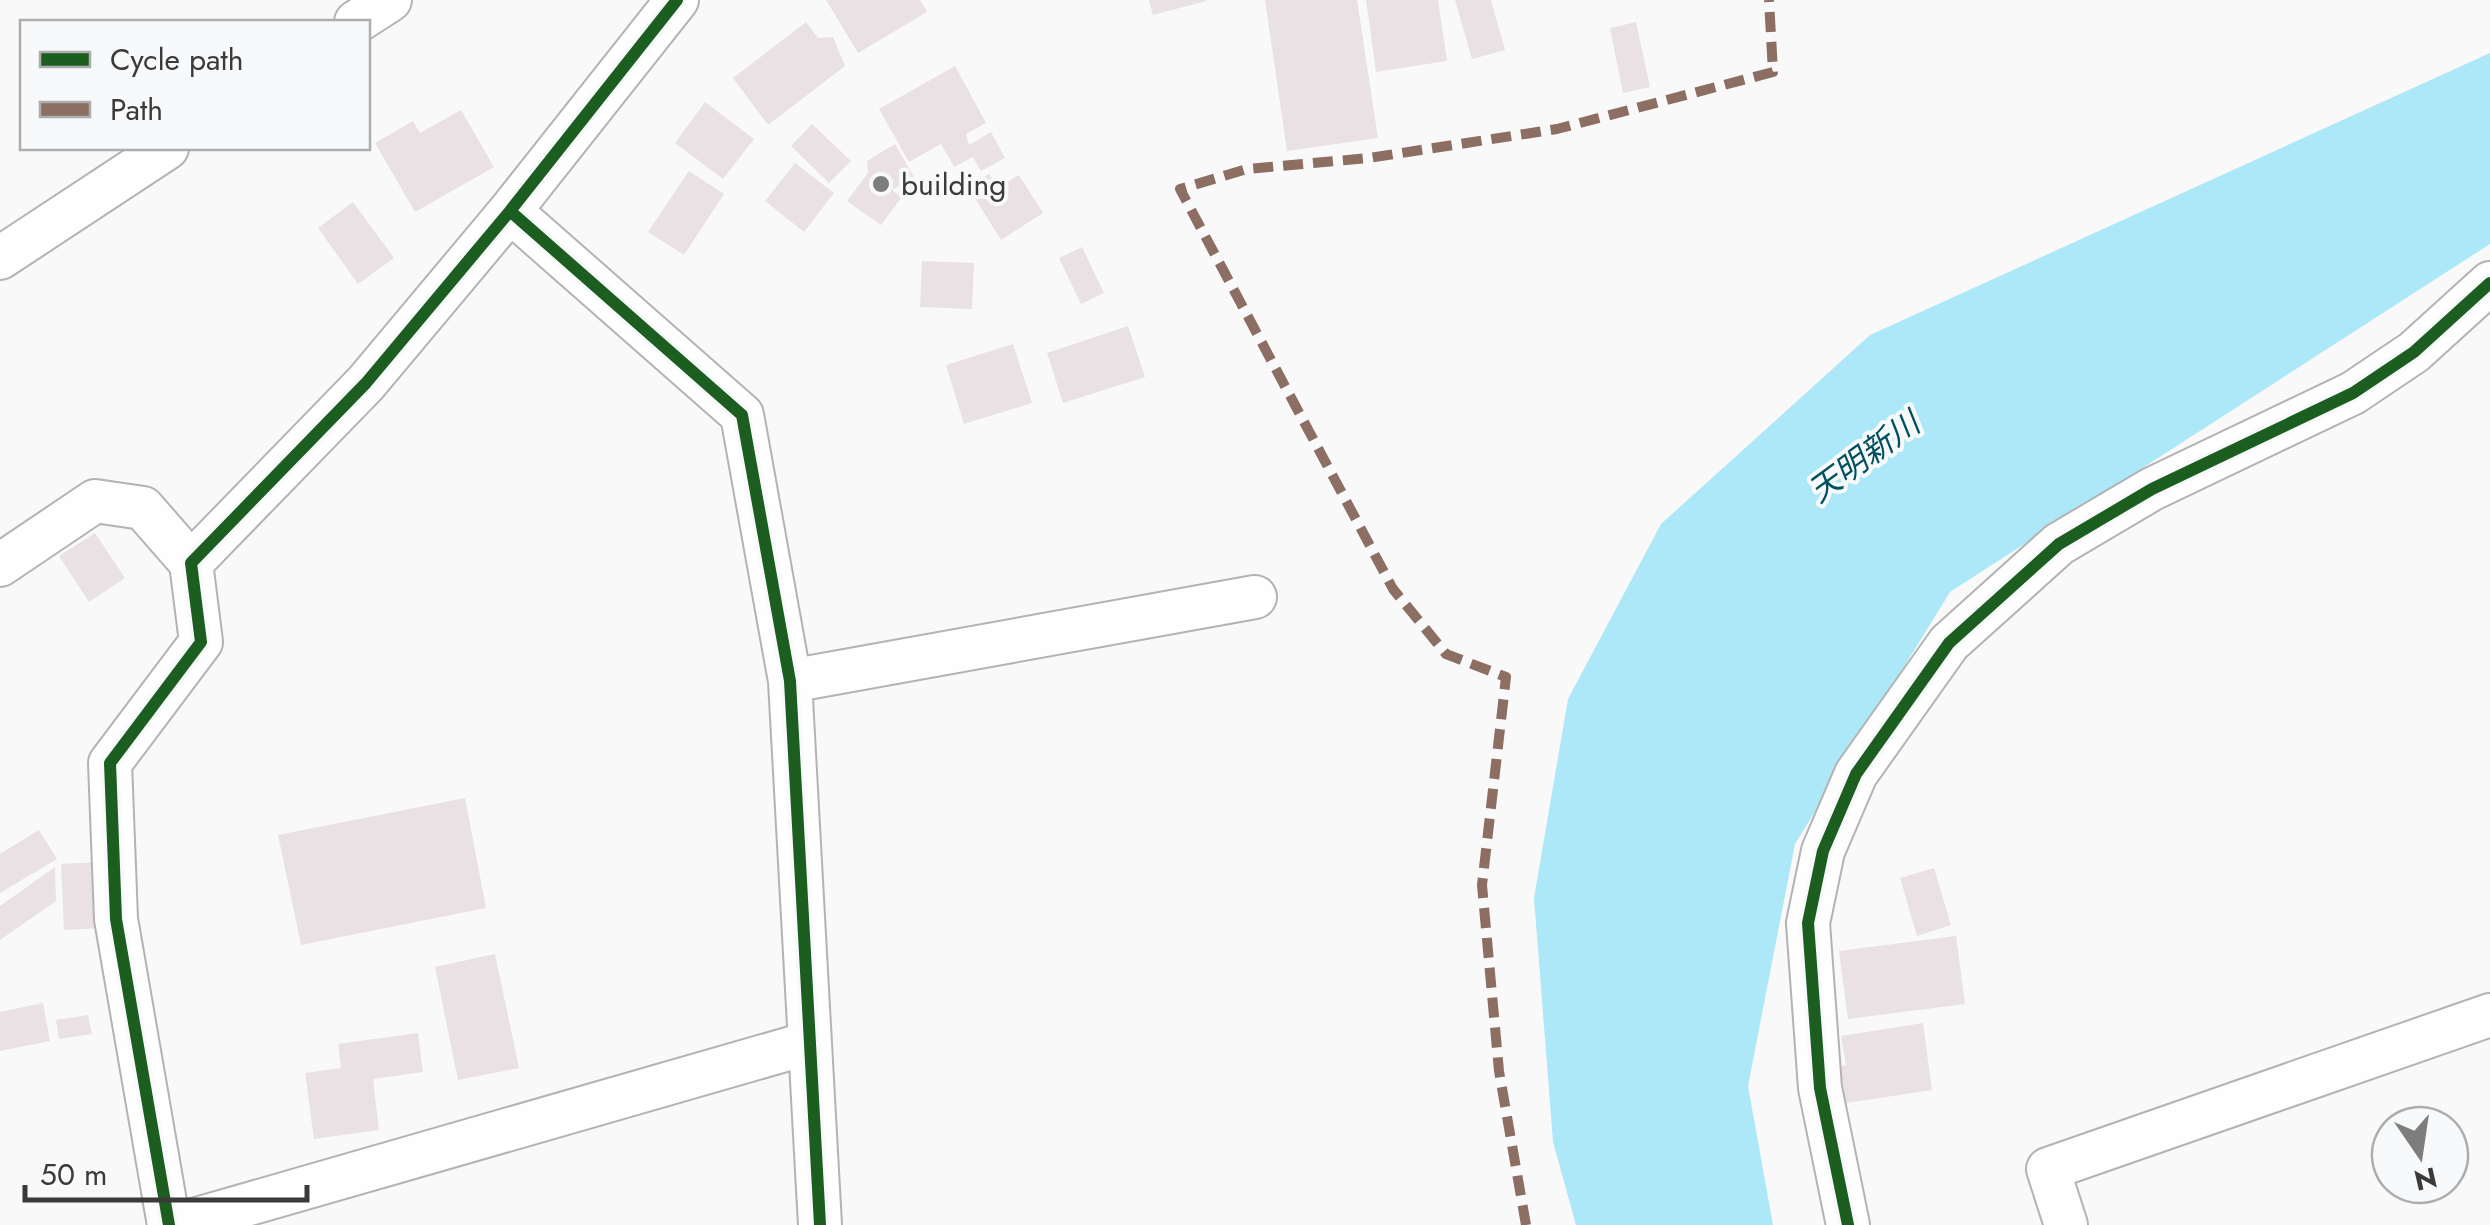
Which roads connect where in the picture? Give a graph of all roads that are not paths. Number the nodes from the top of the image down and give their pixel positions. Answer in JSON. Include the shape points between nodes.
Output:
{"nodes":[{"id":1,"x":390,"y":0,"type":"edge"},
{"id":2,"x":668,"y":4,"type":"edge"},
{"id":3,"x":359,"y":20,"type":"edge"},
{"id":4,"x":164,"y":150,"type":"edge"},
{"id":5,"x":510,"y":211,"type":"junction"},
{"id":6,"x":0,"y":258,"type":"edge"},
{"id":7,"x":2490,"y":283,"type":"edge"},
{"id":8,"x":192,"y":562,"type":"junction"},
{"id":9,"x":0,"y":566,"type":"edge"},
{"id":10,"x":1255,"y":597,"type":"dead end"},
{"id":11,"x":790,"y":682,"type":"junction"},
{"id":12,"x":2490,"y":1015,"type":"edge"},
{"id":13,"x":809,"y":1042,"type":"junction"},
{"id":14,"x":173,"y":1225,"type":"edge"},
{"id":15,"x":820,"y":1225,"type":"edge"},
{"id":16,"x":1848,"y":1225,"type":"edge"},
{"id":17,"x":2066,"y":1225,"type":"edge"}],
"edges":[{"from":1,"to":3,"type":"street"},
{"from":2,"to":5,"type":"street"},
{"from":4,"to":6,"type":"street"},
{"from":5,"to":8,"type":"street","via":[[366,383]]},
{"from":5,"to":11,"type":"street","via":[[742,415]]},
{"from":7,"to":16,"type":"street","via":[[2414,352],[2353,393],[2152,489],[2059,544],[1949,643],[1856,774],[1823,851],[1808,924],[1820,1088]]},
{"from":8,"to":9,"type":"street","via":[[143,508],[95,501]]},
{"from":8,"to":14,"type":"street","via":[[200,642],[110,763],[116,919]]},
{"from":10,"to":11,"type":"street"},
{"from":11,"to":13,"type":"street"},
{"from":12,"to":17,"type":"street","via":[[2048,1168]]},
{"from":13,"to":14,"type":"street"},
{"from":13,"to":15,"type":"street"}]}
